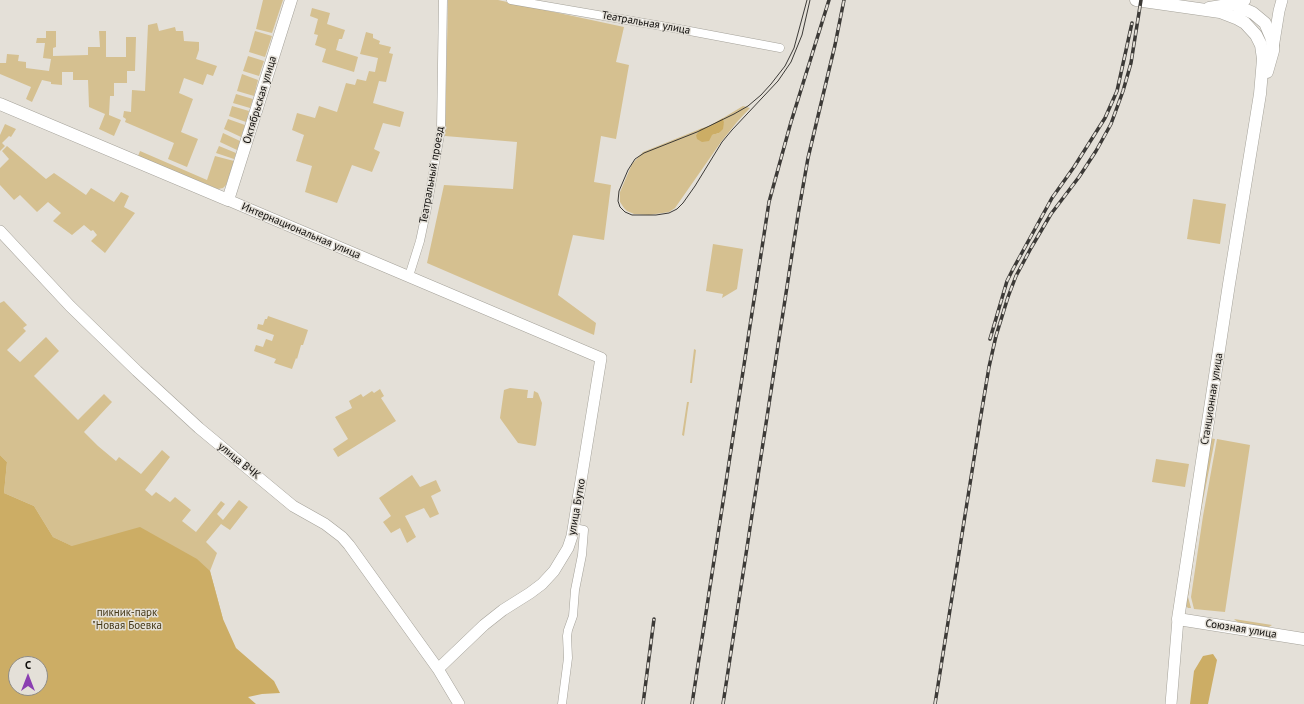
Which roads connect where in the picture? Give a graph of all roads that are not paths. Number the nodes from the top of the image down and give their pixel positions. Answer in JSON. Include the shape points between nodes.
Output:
{"nodes":[{"id":1,"x":290,"y":0,"type":"edge"},
{"id":2,"x":443,"y":0,"type":"edge"},
{"id":3,"x":511,"y":0,"type":"edge"},
{"id":4,"x":1136,"y":0,"type":"edge"},
{"id":5,"x":1245,"y":0,"type":"edge"},
{"id":6,"x":1282,"y":0,"type":"edge"},
{"id":7,"x":1233,"y":4,"type":"junction"},
{"id":8,"x":1200,"y":9,"type":"junction"},
{"id":9,"x":780,"y":48,"type":"dead end"},
{"id":10,"x":1273,"y":50,"type":"junction"},
{"id":11,"x":1260,"y":94,"type":"junction"},
{"id":12,"x":0,"y":104,"type":"edge"},
{"id":13,"x":228,"y":200,"type":"junction"},
{"id":14,"x":0,"y":231,"type":"edge"},
{"id":15,"x":409,"y":276,"type":"junction"},
{"id":16,"x":601,"y":358,"type":"joint"},
{"id":17,"x":574,"y":528,"type":"junction"},
{"id":18,"x":1178,"y":619,"type":"junction"},
{"id":19,"x":1304,"y":639,"type":"edge"},
{"id":20,"x":438,"y":669,"type":"junction"},
{"id":21,"x":459,"y":704,"type":"edge"},
{"id":22,"x":562,"y":704,"type":"edge"},
{"id":23,"x":1171,"y":704,"type":"edge"}],
"edges":[{"from":1,"to":13,"type":"main road","name":"Октябрьская улица"},
{"from":2,"to":15,"type":"street","name":"Театральный проезд","via":[[441,129],[425,221]]},
{"from":3,"to":9,"type":"street","name":"Театральная улица"},
{"from":4,"to":8,"type":"main road","name":"Станционная улица"},
{"from":5,"to":7,"type":"main road"},
{"from":6,"to":10,"type":"main road","name":"Станционная улица"},
{"from":7,"to":8,"type":"main road"},
{"from":7,"to":10,"type":"main road","name":"Станционная улица","via":[[1253,13],[1265,23],[1272,37]]},
{"from":8,"to":11,"type":"main road","name":"Станционная улица","via":[[1220,12],[1238,19],[1256,35],[1263,59]]},
{"from":10,"to":11,"type":"main road","name":"Станционная улица"},
{"from":11,"to":18,"type":"main road","name":"Станционная улица"},
{"from":12,"to":13,"type":"main road","name":"Интернациональная улица"},
{"from":13,"to":15,"type":"main road","name":"Интернациональная улица"},
{"from":14,"to":20,"type":"main road","name":"улица ВЧК","via":[[70,306],[199,428],[292,506],[325,524],[342,537]]},
{"from":15,"to":16,"type":"main road","name":"Интернациональная улица"},
{"from":16,"to":17,"type":"main road","name":"улица Бутко"},
{"from":17,"to":20,"type":"main road","name":"улица Бутко","via":[[562,558],[542,584],[484,625]]},
{"from":17,"to":22,"type":"street","via":[[584,530],[573,616],[567,636],[568,658]]},
{"from":18,"to":19,"type":"main road","name":"Союзная улица"},
{"from":18,"to":23,"type":"main road","name":"Станционная улица"},
{"from":20,"to":21,"type":"main road","name":"улица ВЧК"}]}
